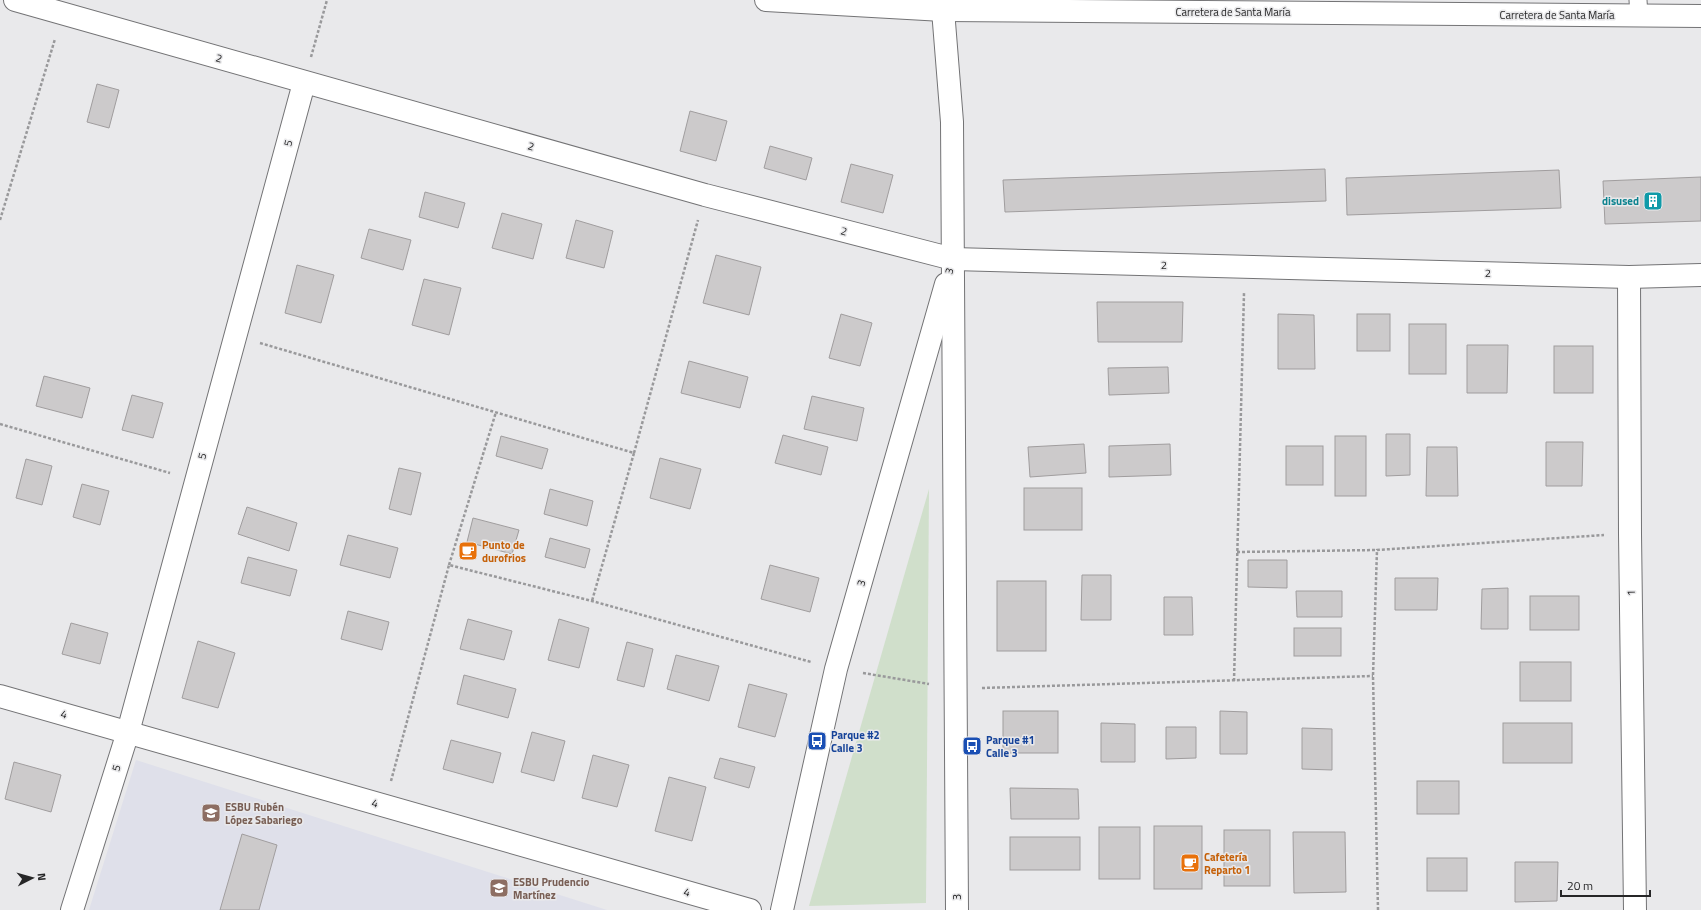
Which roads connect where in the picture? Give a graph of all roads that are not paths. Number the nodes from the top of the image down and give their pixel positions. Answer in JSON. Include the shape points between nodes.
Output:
{"nodes":[{"id":1,"x":15,"y":0,"type":"edge"},
{"id":2,"x":766,"y":0,"type":"edge"},
{"id":3,"x":1639,"y":8,"type":"edge"},
{"id":4,"x":943,"y":10,"type":"junction"},
{"id":5,"x":1701,"y":16,"type":"edge"},
{"id":6,"x":304,"y":83,"type":"junction"},
{"id":7,"x":953,"y":259,"type":"junction"},
{"id":8,"x":1701,"y":275,"type":"edge"},
{"id":9,"x":1629,"y":277,"type":"junction"},
{"id":10,"x":0,"y":696,"type":"edge"},
{"id":11,"x":128,"y":732,"type":"junction"},
{"id":12,"x":72,"y":910,"type":"edge"},
{"id":13,"x":750,"y":910,"type":"edge"},
{"id":14,"x":782,"y":910,"type":"edge"},
{"id":15,"x":957,"y":910,"type":"edge"},
{"id":16,"x":1635,"y":910,"type":"edge"}],
"edges":[{"from":1,"to":6,"type":"street","name":"2"},
{"from":2,"to":4,"type":"street","name":"Carretera de Santa María"},
{"from":3,"to":4,"type":"street","name":"Carretera de Santa María"},
{"from":3,"to":5,"type":"street","name":"Carretera de Santa María"},
{"from":4,"to":7,"type":"street","name":"3","via":[[952,122]]},
{"from":6,"to":7,"type":"street","name":"2","via":[[705,195]]},
{"from":6,"to":11,"type":"street","name":"5"},
{"from":7,"to":9,"type":"street","name":"2"},
{"from":7,"to":14,"type":"street","name":"3","via":[[836,669]]},
{"from":7,"to":15,"type":"street","name":"3"},
{"from":8,"to":9,"type":"street","name":"2"},
{"from":9,"to":16,"type":"street","name":"1"},
{"from":10,"to":11,"type":"street","name":"4"},
{"from":11,"to":12,"type":"street","name":"5"},
{"from":11,"to":13,"type":"street","name":"4"}]}
